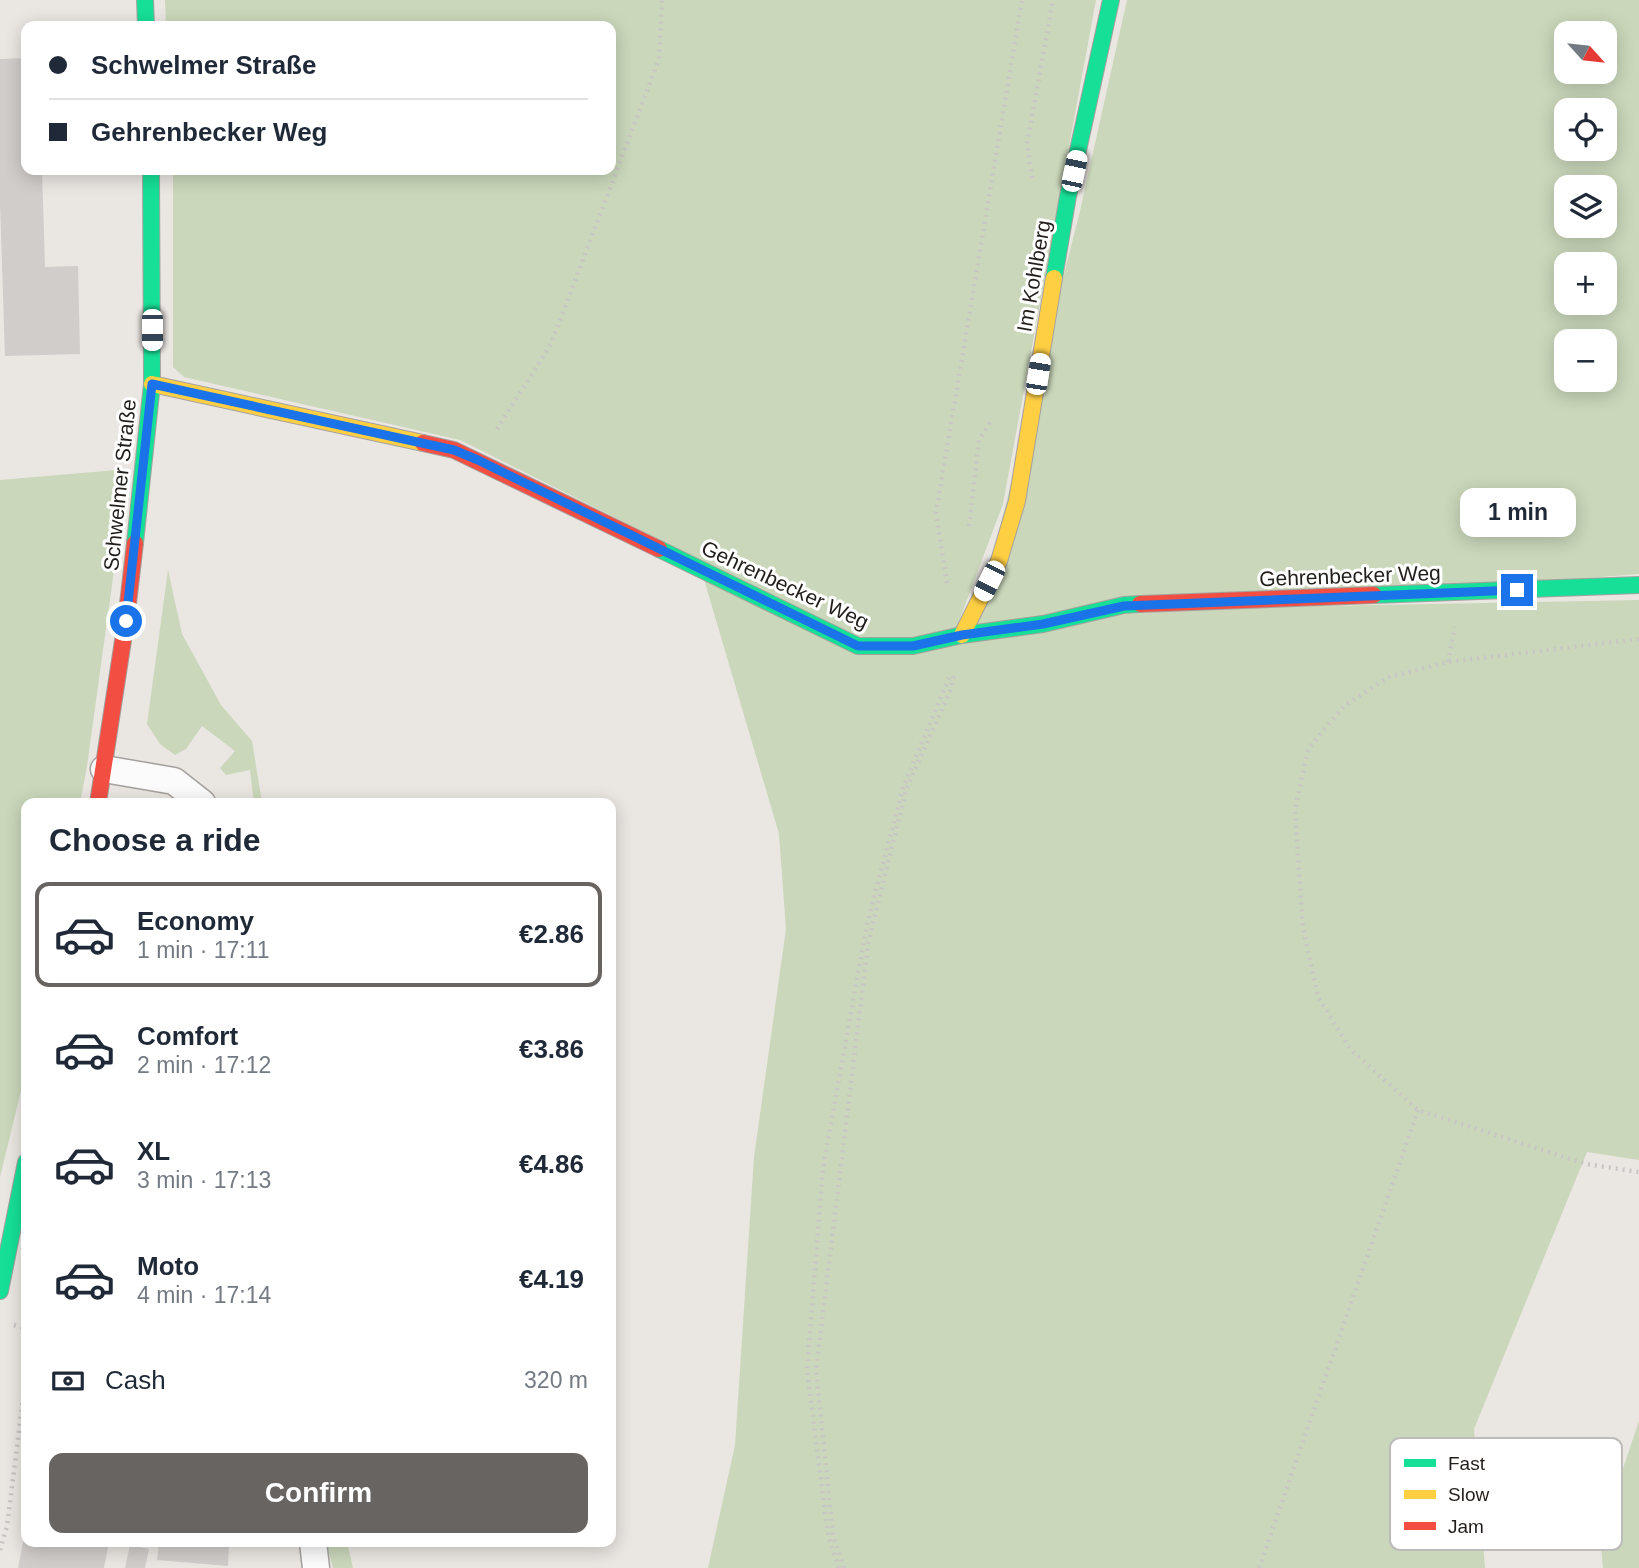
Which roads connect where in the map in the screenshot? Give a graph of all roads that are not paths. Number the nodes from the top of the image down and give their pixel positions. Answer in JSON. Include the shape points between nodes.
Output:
{"nodes":[{"id":1,"x":145,"y":0,"type":"edge"},
{"id":2,"x":1111,"y":0,"type":"edge"},
{"id":3,"x":146,"y":21,"type":"edge"},
{"id":4,"x":151,"y":175,"type":"edge"},
{"id":5,"x":152,"y":384,"type":"junction"},
{"id":6,"x":1639,"y":585,"type":"edge"},
{"id":7,"x":962,"y":635,"type":"junction"},
{"id":8,"x":104,"y":769,"type":"junction"},
{"id":9,"x":100,"y":798,"type":"edge"},
{"id":10,"x":196,"y":798,"type":"edge"},
{"id":11,"x":21,"y":1187,"type":"edge"},
{"id":12,"x":0,"y":1291,"type":"edge"},
{"id":13,"x":314,"y":1547,"type":"edge"},
{"id":14,"x":316,"y":1568,"type":"edge"}],
"edges":[{"from":1,"to":3,"type":"street"},
{"from":2,"to":7,"type":"street","name":"Im Kohlberg","via":[[1068,196],[1017,501],[999,561]]},
{"from":4,"to":5,"type":"street","name":"Schwelmer Straße"},
{"from":5,"to":7,"type":"street","name":"Gehrenbecker Weg","via":[[454,450],[858,646],[913,646]]},
{"from":5,"to":8,"type":"street","name":"Schwelmer Straße","via":[[126,621]]},
{"from":6,"to":7,"type":"street","name":"Gehrenbecker Weg","via":[[1124,606]]},
{"from":8,"to":9,"type":"street","name":"Schwelmer Straße"},
{"from":8,"to":10,"type":"street","via":[[174,781]]},
{"from":11,"to":12,"type":"street"},
{"from":13,"to":14,"type":"street"}]}
